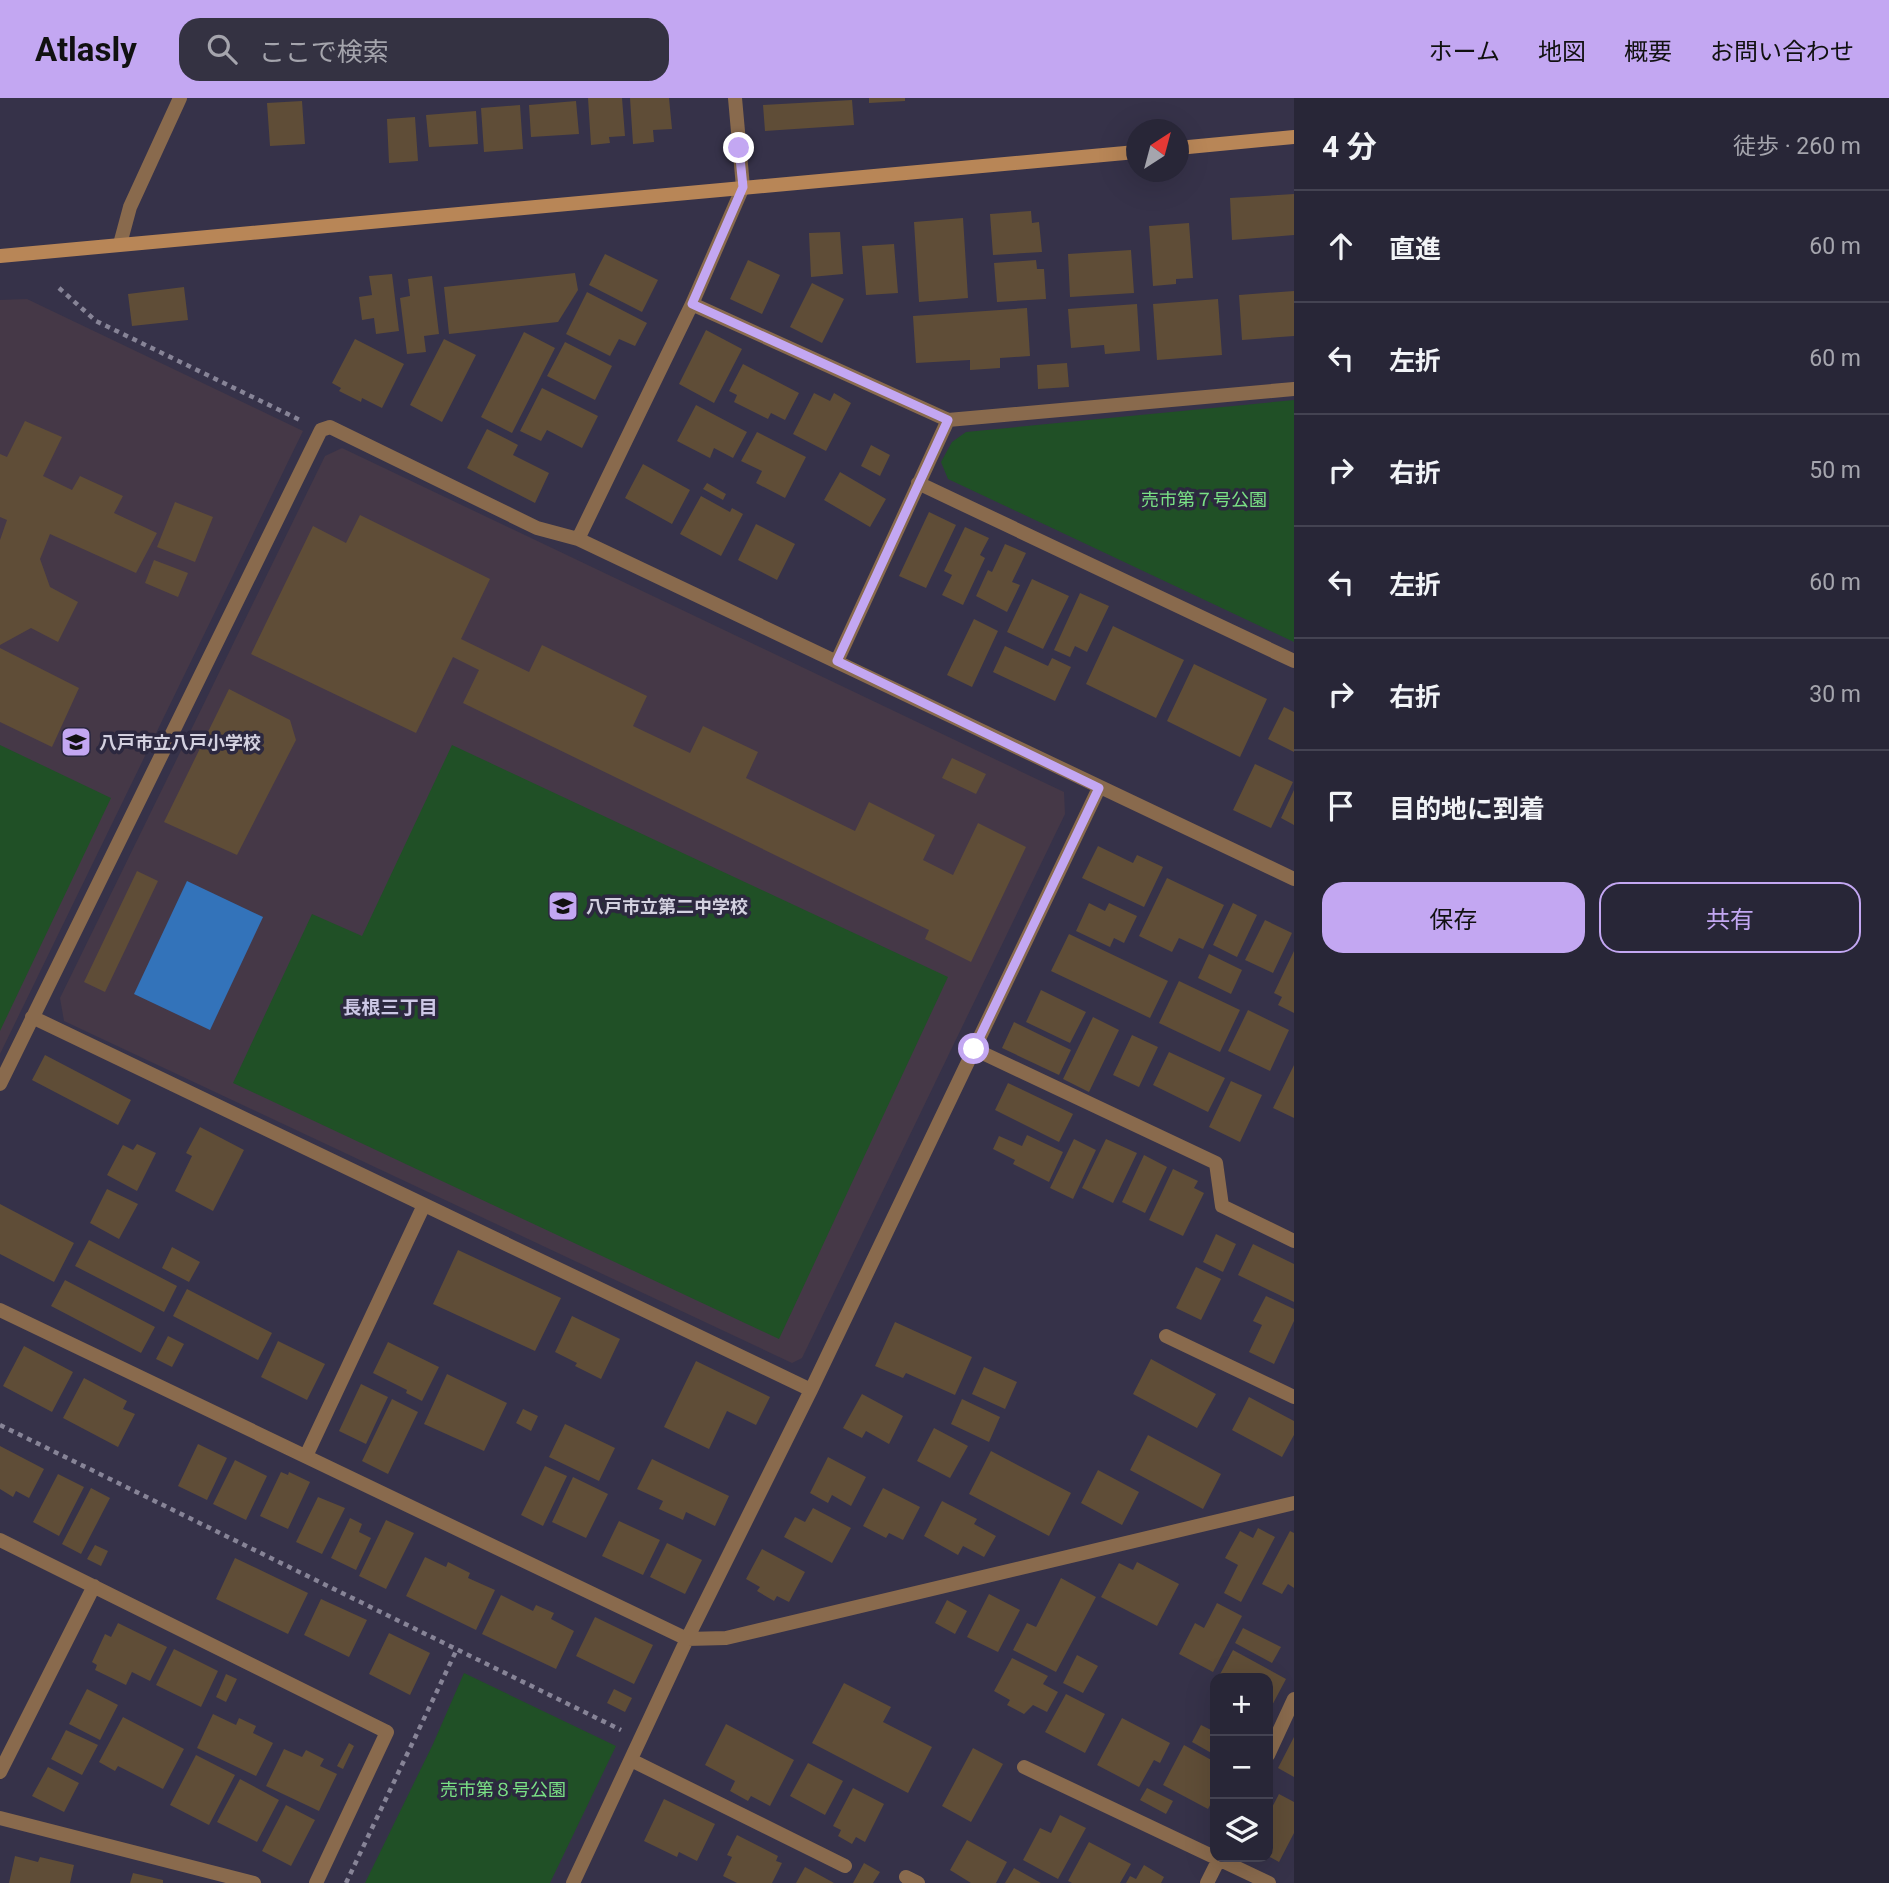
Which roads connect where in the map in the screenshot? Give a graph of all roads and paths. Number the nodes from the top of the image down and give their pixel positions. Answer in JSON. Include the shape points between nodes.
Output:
{"nodes":[{"id":1,"x":180,"y":98,"type":"edge"},
{"id":2,"x":735,"y":98,"type":"edge"},
{"id":3,"x":1294,"y":137,"type":"edge"},
{"id":4,"x":1189,"y":147,"type":"edge"},
{"id":5,"x":1126,"y":153,"type":"edge"},
{"id":6,"x":743,"y":187,"type":"junction"},
{"id":7,"x":120,"y":244,"type":"junction"},
{"id":8,"x":0,"y":256,"type":"edge"},
{"id":9,"x":59,"y":288,"type":"dead end"},
{"id":10,"x":692,"y":304,"type":"junction"},
{"id":11,"x":1294,"y":389,"type":"edge"},
{"id":12,"x":948,"y":420,"type":"junction"},
{"id":13,"x":321,"y":430,"type":"junction"},
{"id":14,"x":918,"y":483,"type":"junction"},
{"id":15,"x":578,"y":539,"type":"junction"},
{"id":16,"x":837,"y":661,"type":"junction"},
{"id":17,"x":1294,"y":661,"type":"edge"},
{"id":18,"x":1099,"y":788,"type":"junction"},
{"id":19,"x":1294,"y":879,"type":"edge"},
{"id":20,"x":32,"y":1017,"type":"junction"},
{"id":21,"x":974,"y":1049,"type":"junction"},
{"id":22,"x":0,"y":1084,"type":"edge"},
{"id":23,"x":425,"y":1205,"type":"junction"},
{"id":24,"x":1294,"y":1241,"type":"edge"},
{"id":25,"x":0,"y":1310,"type":"edge"},
{"id":26,"x":1167,"y":1336,"type":"dead end"},
{"id":27,"x":811,"y":1390,"type":"junction"},
{"id":28,"x":1294,"y":1397,"type":"edge"},
{"id":29,"x":0,"y":1425,"type":"edge"},
{"id":30,"x":306,"y":1456,"type":"junction"},
{"id":31,"x":1294,"y":1503,"type":"edge"},
{"id":32,"x":0,"y":1540,"type":"edge"},
{"id":33,"x":93,"y":1586,"type":"junction"},
{"id":34,"x":687,"y":1639,"type":"junction"},
{"id":35,"x":457,"y":1649,"type":"junction"},
{"id":36,"x":1294,"y":1699,"type":"edge"},
{"id":37,"x":640,"y":1740,"type":"junction"},
{"id":38,"x":1273,"y":1744,"type":"edge"},
{"id":39,"x":631,"y":1760,"type":"junction"},
{"id":40,"x":1024,"y":1767,"type":"dead end"},
{"id":41,"x":0,"y":1772,"type":"edge"},
{"id":42,"x":0,"y":1818,"type":"edge"},
{"id":43,"x":1210,"y":1854,"type":"edge"},
{"id":44,"x":1217,"y":1862,"type":"edge"},
{"id":45,"x":1227,"y":1862,"type":"edge"},
{"id":46,"x":845,"y":1866,"type":"dead end"},
{"id":47,"x":254,"y":1883,"type":"edge"},
{"id":48,"x":316,"y":1883,"type":"edge"},
{"id":49,"x":346,"y":1883,"type":"edge"},
{"id":50,"x":573,"y":1883,"type":"edge"},
{"id":51,"x":1207,"y":1883,"type":"edge"},
{"id":52,"x":1269,"y":1883,"type":"edge"}],
"edges":[{"from":1,"to":7,"type":"street","via":[[130,206]]},
{"from":2,"to":6,"type":"street"},
{"from":3,"to":4,"type":"street"},
{"from":5,"to":6,"type":"street"},
{"from":6,"to":7,"type":"street"},
{"from":6,"to":10,"type":"street"},
{"from":7,"to":8,"type":"street"},
{"from":9,"to":13,"type":"path","via":[[96,321]]},
{"from":10,"to":12,"type":"street"},
{"from":10,"to":15,"type":"street"},
{"from":11,"to":12,"type":"street"},
{"from":12,"to":14,"type":"street"},
{"from":13,"to":15,"type":"street","via":[[330,428],[537,528]]},
{"from":13,"to":20,"type":"street"},
{"from":14,"to":16,"type":"street"},
{"from":14,"to":17,"type":"street"},
{"from":15,"to":16,"type":"street"},
{"from":16,"to":18,"type":"street"},
{"from":18,"to":19,"type":"street"},
{"from":18,"to":21,"type":"street"},
{"from":20,"to":22,"type":"street"},
{"from":20,"to":23,"type":"street"},
{"from":21,"to":24,"type":"street","via":[[1216,1163],[1222,1206]]},
{"from":21,"to":27,"type":"street"},
{"from":23,"to":27,"type":"street"},
{"from":23,"to":30,"type":"street"},
{"from":25,"to":30,"type":"street"},
{"from":26,"to":28,"type":"street"},
{"from":27,"to":34,"type":"street"},
{"from":29,"to":35,"type":"path"},
{"from":30,"to":34,"type":"street"},
{"from":31,"to":34,"type":"street","via":[[726,1638]]},
{"from":32,"to":33,"type":"street"},
{"from":33,"to":41,"type":"street"},
{"from":33,"to":48,"type":"street","via":[[387,1732]]},
{"from":34,"to":37,"type":"street"},
{"from":35,"to":37,"type":"path"},
{"from":35,"to":49,"type":"path"},
{"from":36,"to":38,"type":"street"},
{"from":37,"to":39,"type":"street"},
{"from":39,"to":46,"type":"street"},
{"from":39,"to":50,"type":"street"},
{"from":40,"to":43,"type":"street"},
{"from":42,"to":47,"type":"street"},
{"from":44,"to":51,"type":"street"},
{"from":45,"to":52,"type":"street"}]}
